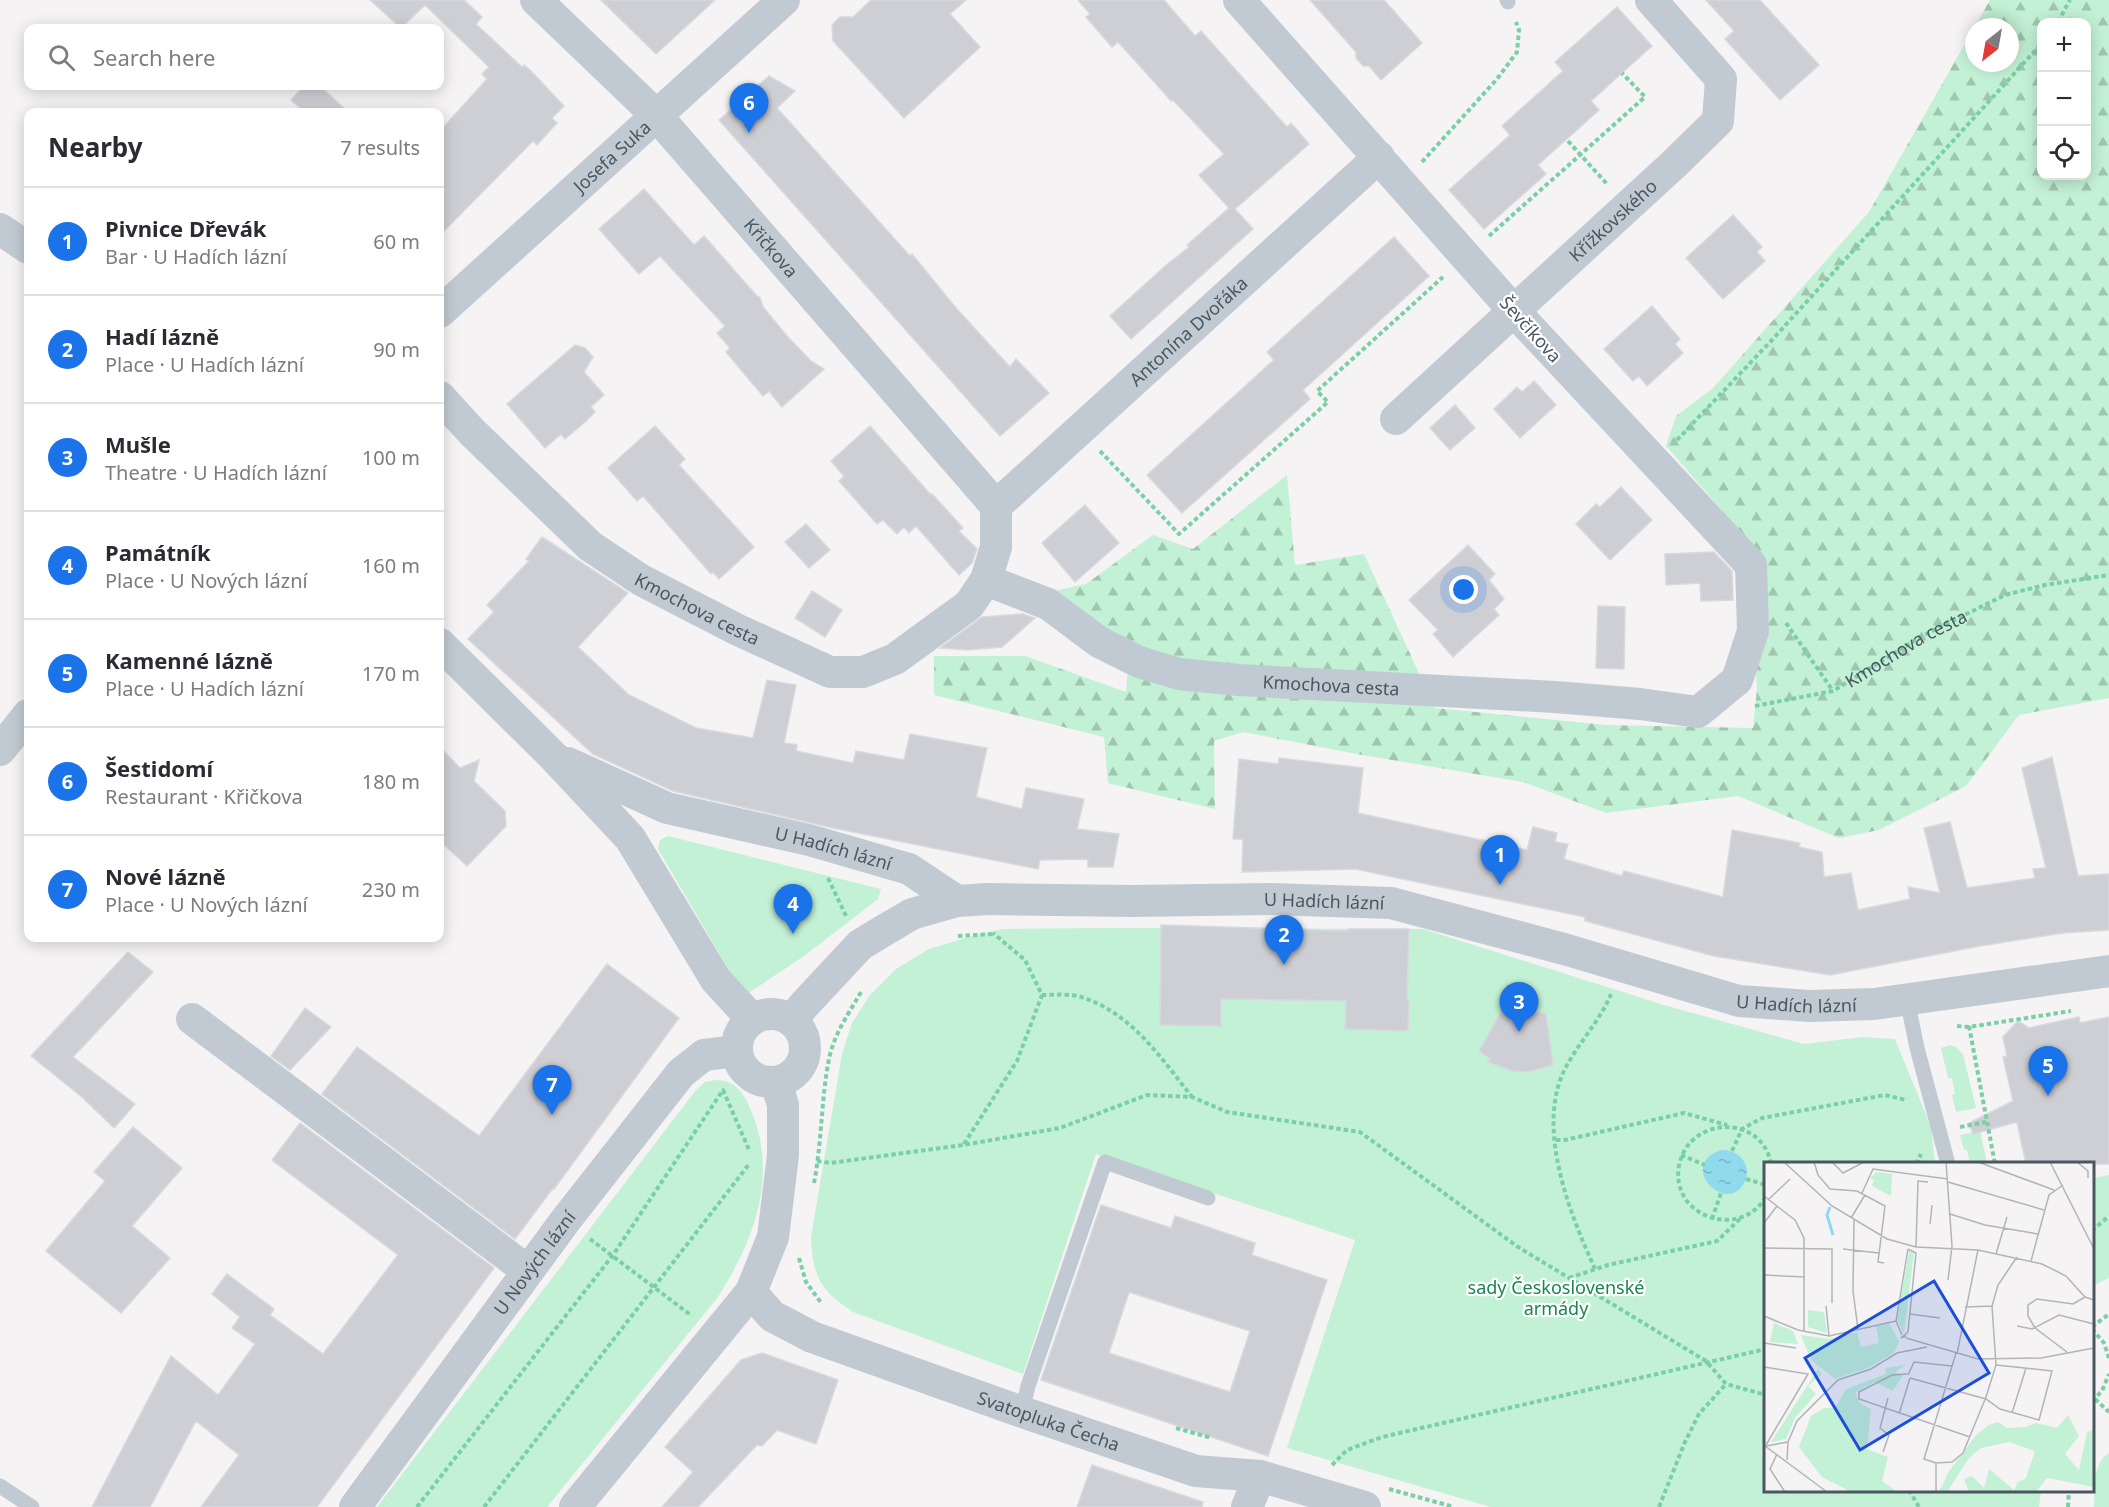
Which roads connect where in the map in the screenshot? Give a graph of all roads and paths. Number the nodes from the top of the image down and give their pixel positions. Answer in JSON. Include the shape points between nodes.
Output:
{"nodes":[{"id":1,"x":536,"y":0,"type":"edge"},
{"id":2,"x":784,"y":0,"type":"edge"},
{"id":3,"x":1239,"y":0,"type":"edge"},
{"id":4,"x":1651,"y":0,"type":"edge"},
{"id":5,"x":2070,"y":0,"type":"edge"},
{"id":6,"x":1508,"y":1,"type":"edge"},
{"id":7,"x":2060,"y":18,"type":"edge"},
{"id":8,"x":2037,"y":48,"type":"edge"},
{"id":9,"x":1622,"y":73,"type":"dead end"},
{"id":10,"x":656,"y":116,"type":"junction"},
{"id":11,"x":1568,"y":141,"type":"dead end"},
{"id":12,"x":1580,"y":155,"type":"junction"},
{"id":13,"x":1378,"y":157,"type":"junction"},
{"id":14,"x":1414,"y":170,"type":"dead end"},
{"id":15,"x":1628,"y":206,"type":"junction"},
{"id":16,"x":0,"y":229,"type":"edge"},
{"id":17,"x":24,"y":245,"type":"edge"},
{"id":18,"x":1466,"y":256,"type":"junction"},
{"id":19,"x":444,"y":308,"type":"edge"},
{"id":20,"x":1513,"y":310,"type":"junction"},
{"id":21,"x":444,"y":401,"type":"edge"},
{"id":22,"x":1396,"y":419,"type":"dead end"},
{"id":23,"x":1080,"y":430,"type":"junction"},
{"id":24,"x":1646,"y":453,"type":"junction"},
{"id":25,"x":996,"y":506,"type":"junction"},
{"id":26,"x":2109,"y":574,"type":"edge"},
{"id":27,"x":986,"y":580,"type":"junction"},
{"id":28,"x":1784,"y":620,"type":"dead end"},
{"id":29,"x":444,"y":648,"type":"edge"},
{"id":30,"x":1833,"y":692,"type":"junction"},
{"id":31,"x":1744,"y":693,"type":"junction"},
{"id":32,"x":24,"y":720,"type":"edge"},
{"id":33,"x":0,"y":750,"type":"edge"},
{"id":34,"x":553,"y":756,"type":"junction"},
{"id":35,"x":809,"y":840,"type":"junction"},
{"id":36,"x":957,"y":901,"type":"junction"},
{"id":37,"x":950,"y":936,"type":"dead end"},
{"id":38,"x":860,"y":945,"type":"junction"},
{"id":39,"x":2109,"y":971,"type":"edge"},
{"id":40,"x":866,"y":985,"type":"dead end"},
{"id":41,"x":1613,"y":989,"type":"dead end"},
{"id":42,"x":1962,"y":991,"type":"junction"},
{"id":43,"x":1042,"y":995,"type":"junction"},
{"id":44,"x":2077,"y":1010,"type":"dead end"},
{"id":45,"x":1910,"y":1011,"type":"junction"},
{"id":46,"x":192,"y":1019,"type":"dead end"},
{"id":47,"x":752,"y":1019,"type":"junction"},
{"id":48,"x":792,"y":1020,"type":"junction"},
{"id":49,"x":1969,"y":1027,"type":"junction"},
{"id":50,"x":737,"y":1051,"type":"junction"},
{"id":51,"x":776,"y":1082,"type":"junction"},
{"id":52,"x":1192,"y":1097,"type":"junction"},
{"id":53,"x":1911,"y":1103,"type":"dead end"},
{"id":54,"x":1742,"y":1129,"type":"junction"},
{"id":55,"x":1556,"y":1140,"type":"junction"},
{"id":56,"x":963,"y":1145,"type":"junction"},
{"id":57,"x":1926,"y":1145,"type":"dead end"},
{"id":58,"x":1732,"y":1151,"type":"dead end"},
{"id":59,"x":783,"y":1155,"type":"junction"},
{"id":60,"x":1681,"y":1155,"type":"junction"},
{"id":61,"x":818,"y":1161,"type":"junction"},
{"id":62,"x":1770,"y":1162,"type":"edge"},
{"id":63,"x":1917,"y":1162,"type":"edge"},
{"id":64,"x":1948,"y":1162,"type":"edge"},
{"id":65,"x":1995,"y":1162,"type":"edge"},
{"id":66,"x":1705,"y":1165,"type":"dead end"},
{"id":67,"x":1746,"y":1179,"type":"dead end"},
{"id":68,"x":1764,"y":1184,"type":"edge"},
{"id":69,"x":1720,"y":1193,"type":"dead end"},
{"id":70,"x":812,"y":1194,"type":"dead end"},
{"id":71,"x":1208,"y":1198,"type":"dead end"},
{"id":72,"x":1764,"y":1200,"type":"edge"},
{"id":73,"x":2109,"y":1216,"type":"edge"},
{"id":74,"x":1742,"y":1218,"type":"junction"},
{"id":75,"x":1712,"y":1219,"type":"junction"},
{"id":76,"x":565,"y":1221,"type":"junction"},
{"id":77,"x":2094,"y":1229,"type":"edge"},
{"id":78,"x":801,"y":1249,"type":"dead end"},
{"id":79,"x":613,"y":1255,"type":"junction"},
{"id":80,"x":1595,"y":1269,"type":"junction"},
{"id":81,"x":528,"y":1271,"type":"junction"},
{"id":82,"x":1569,"y":1278,"type":"junction"},
{"id":83,"x":655,"y":1287,"type":"junction"},
{"id":84,"x":751,"y":1292,"type":"junction"},
{"id":85,"x":829,"y":1309,"type":"dead end"},
{"id":86,"x":2109,"y":1314,"type":"edge"},
{"id":87,"x":2094,"y":1326,"type":"edge"},
{"id":88,"x":2094,"y":1330,"type":"edge"},
{"id":89,"x":716,"y":1334,"type":"junction"},
{"id":90,"x":1764,"y":1349,"type":"edge"},
{"id":91,"x":2109,"y":1358,"type":"edge"},
{"id":92,"x":1706,"y":1361,"type":"junction"},
{"id":93,"x":2109,"y":1374,"type":"edge"},
{"id":94,"x":1726,"y":1384,"type":"junction"},
{"id":95,"x":1764,"y":1394,"type":"edge"},
{"id":96,"x":2094,"y":1400,"type":"edge"},
{"id":97,"x":2108,"y":1410,"type":"edge"},
{"id":98,"x":1022,"y":1412,"type":"junction"},
{"id":99,"x":1166,"y":1425,"type":"dead end"},
{"id":100,"x":1212,"y":1438,"type":"dead end"},
{"id":101,"x":1327,"y":1471,"type":"dead end"},
{"id":102,"x":1260,"y":1476,"type":"junction"},
{"id":103,"x":0,"y":1486,"type":"edge"},
{"id":104,"x":1910,"y":1492,"type":"edge"},
{"id":105,"x":2069,"y":1492,"type":"edge"},
{"id":106,"x":32,"y":1507,"type":"edge"},
{"id":107,"x":355,"y":1507,"type":"edge"},
{"id":108,"x":417,"y":1507,"type":"edge"},
{"id":109,"x":484,"y":1507,"type":"edge"},
{"id":110,"x":575,"y":1507,"type":"edge"},
{"id":111,"x":1247,"y":1507,"type":"edge"},
{"id":112,"x":1365,"y":1507,"type":"edge"},
{"id":113,"x":1659,"y":1507,"type":"edge"},
{"id":114,"x":1919,"y":1507,"type":"edge"},
{"id":115,"x":2068,"y":1507,"type":"edge"}],
"edges":[{"from":1,"to":10,"type":"street","name":"Křičkova"},
{"from":2,"to":10,"type":"street","name":"Josefa Suka"},
{"from":3,"to":13,"type":"street","name":"Ševčíkova"},
{"from":4,"to":15,"type":"street","name":"Křížkovského","via":[[1721,79],[1718,121]]},
{"from":5,"to":7,"type":"path"},
{"from":6,"to":14,"type":"path","via":[[1519,30],[1517,52]]},
{"from":8,"to":24,"type":"path","via":[[1676,441]]},
{"from":9,"to":12,"type":"path","via":[[1645,97]]},
{"from":10,"to":19,"type":"street","name":"Josefa Suka"},
{"from":10,"to":25,"type":"street","name":"Křičkova"},
{"from":11,"to":12,"type":"path"},
{"from":12,"to":15,"type":"path"},
{"from":12,"to":18,"type":"path"},
{"from":13,"to":18,"type":"street","name":"Ševčíkova"},
{"from":13,"to":23,"type":"street","name":"Antonína Dvořáka"},
{"from":15,"to":20,"type":"street","name":"Křížkovského"},
{"from":16,"to":17,"type":"street"},
{"from":18,"to":20,"type":"street","name":"Ševčíkova"},
{"from":18,"to":23,"type":"path","via":[[1317,391],[1328,402],[1179,534]]},
{"from":20,"to":22,"type":"street","name":"Křížkovského"},
{"from":20,"to":24,"type":"street","name":"Ševčíkova"},
{"from":21,"to":27,"type":"street","name":"Kmochova cesta","via":[[590,546],[641,580],[830,672],[863,672],[895,658],[969,605]]},
{"from":23,"to":25,"type":"street","name":"Antonína Dvořáka"},
{"from":24,"to":31,"type":"street","name":"Ševčíkova","via":[[1751,565],[1753,631]]},
{"from":25,"to":27,"type":"street","name":"Kmochova cesta","via":[[996,547]]},
{"from":26,"to":30,"type":"path","name":"Kmochova cesta","via":[[2005,595],[1922,636]]},
{"from":27,"to":31,"type":"street","name":"Kmochova cesta","via":[[1048,604],[1099,642],[1139,662],[1179,674],[1566,698],[1698,712]]},
{"from":28,"to":30,"type":"path"},
{"from":29,"to":34,"type":"street"},
{"from":30,"to":31,"type":"path","name":"Kmochova cesta","via":[[1772,705]]},
{"from":32,"to":33,"type":"street"},
{"from":34,"to":35,"type":"street","name":"U Hadích lázní","via":[[667,808]]},
{"from":34,"to":47,"type":"street","via":[[630,838],[716,980]]},
{"from":35,"to":36,"type":"street","name":"U Hadích lázní","via":[[909,869]]},
{"from":35,"to":38,"type":"path"},
{"from":36,"to":38,"type":"street","via":[[912,914]]},
{"from":36,"to":45,"type":"street","name":"U Hadích lázní","via":[[1271,899],[1391,903],[1739,1001],[1810,1006],[1874,1004]]},
{"from":37,"to":43,"type":"path","via":[[993,934],[1025,960]]},
{"from":38,"to":48,"type":"street"},
{"from":39,"to":42,"type":"street","name":"U Hadích lázní"},
{"from":40,"to":61,"type":"path","via":[[837,1033],[829,1057]]},
{"from":41,"to":55,"type":"path","via":[[1558,1086]]},
{"from":42,"to":45,"type":"street","name":"U Hadích lázní"},
{"from":42,"to":49,"type":"path"},
{"from":43,"to":52,"type":"path","via":[[1082,997],[1114,1014],[1147,1039]]},
{"from":43,"to":56,"type":"path","via":[[1017,1061]]},
{"from":44,"to":49,"type":"path"},
{"from":45,"to":49,"type":"path"},
{"from":45,"to":64,"type":"lane"},
{"from":46,"to":81,"type":"street"},
{"from":47,"to":48,"type":"street","via":[[779,1014]]},
{"from":47,"to":50,"type":"street","via":[[740,1034]]},
{"from":48,"to":51,"type":"street","via":[[801,1030],[804,1056],[799,1069]]},
{"from":49,"to":65,"type":"path"},
{"from":50,"to":51,"type":"street","via":[[740,1062],[754,1078]]},
{"from":50,"to":76,"type":"street","name":"U Nových lázní","via":[[704,1054],[681,1073]]},
{"from":51,"to":59,"type":"street","via":[[783,1106]]},
{"from":52,"to":56,"type":"path","via":[[1147,1095],[1060,1128]]},
{"from":52,"to":82,"type":"path","via":[[1227,1112],[1360,1132],[1518,1247]]},
{"from":53,"to":54,"type":"path","via":[[1885,1095],[1762,1118]]},
{"from":54,"to":55,"type":"path","via":[[1684,1113]]},
{"from":54,"to":58,"type":"path"},
{"from":54,"to":60,"type":"path","via":[[1728,1126],[1707,1130],[1689,1143]]},
{"from":54,"to":62,"type":"path","via":[[1764,1146]]},
{"from":55,"to":80,"type":"path","via":[[1562,1184]]},
{"from":56,"to":61,"type":"path"},
{"from":57,"to":63,"type":"path"},
{"from":59,"to":61,"type":"path"},
{"from":59,"to":84,"type":"street","via":[[772,1237]]},
{"from":60,"to":66,"type":"path"},
{"from":60,"to":75,"type":"path","via":[[1678,1168],[1683,1194],[1690,1205]]},
{"from":61,"to":70,"type":"path"},
{"from":67,"to":68,"type":"path"},
{"from":69,"to":75,"type":"path"},
{"from":71,"to":98,"type":"lane","via":[[1106,1162]]},
{"from":72,"to":74,"type":"path"},
{"from":73,"to":77,"type":"path"},
{"from":74,"to":75,"type":"path"},
{"from":74,"to":80,"type":"path","via":[[1717,1241]]},
{"from":76,"to":79,"type":"path"},
{"from":76,"to":81,"type":"street","name":"U Nových lázní"},
{"from":78,"to":85,"type":"path","via":[[799,1260],[806,1282]]},
{"from":79,"to":83,"type":"path"},
{"from":79,"to":83,"type":"path","via":[[723,1090],[753,1159]]},
{"from":79,"to":108,"type":"path"},
{"from":80,"to":82,"type":"path"},
{"from":81,"to":107,"type":"street","name":"U Nových lázní"},
{"from":82,"to":92,"type":"path"},
{"from":83,"to":89,"type":"path"},
{"from":83,"to":109,"type":"path"},
{"from":84,"to":89,"type":"street"},
{"from":84,"to":98,"type":"street","name":"Svatopluka Čecha","via":[[772,1316],[812,1337]]},
{"from":86,"to":87,"type":"path"},
{"from":88,"to":91,"type":"path"},
{"from":89,"to":110,"type":"street"},
{"from":90,"to":92,"type":"path"},
{"from":92,"to":94,"type":"path"},
{"from":92,"to":101,"type":"path","via":[[1382,1437],[1347,1450]]},
{"from":93,"to":96,"type":"path"},
{"from":94,"to":95,"type":"path"},
{"from":94,"to":113,"type":"path","via":[[1699,1414]]},
{"from":96,"to":97,"type":"path"},
{"from":98,"to":102,"type":"street","name":"Svatopluka Čecha","via":[[1196,1471]]},
{"from":99,"to":100,"type":"path"},
{"from":102,"to":111,"type":"street"},
{"from":102,"to":112,"type":"street","name":"Svatopluka Čecha"},
{"from":103,"to":106,"type":"lane"},
{"from":104,"to":114,"type":"path"},
{"from":105,"to":115,"type":"path"}]}
